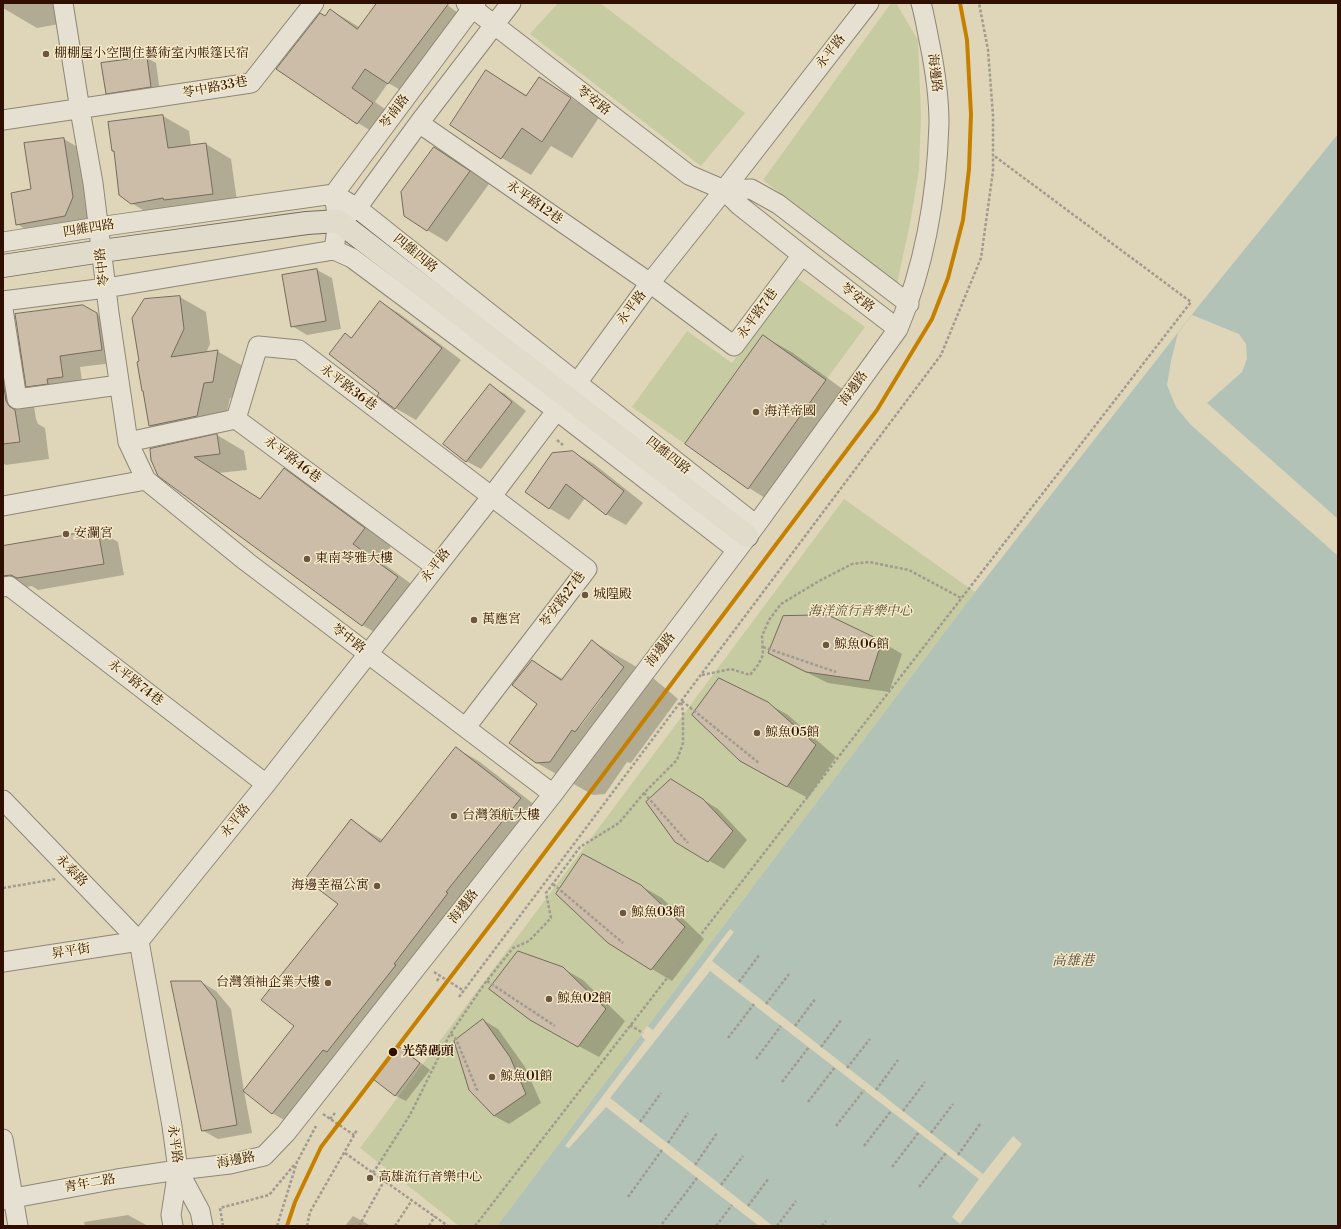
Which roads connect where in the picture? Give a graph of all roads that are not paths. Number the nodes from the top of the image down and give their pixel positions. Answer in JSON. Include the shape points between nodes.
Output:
{"nodes":[{"id":1,"x":63,"y":3,"type":"edge"},
{"id":2,"x":314,"y":3,"type":"edge"},
{"id":3,"x":511,"y":3,"type":"edge"},
{"id":4,"x":869,"y":3,"type":"edge"},
{"id":5,"x":921,"y":3,"type":"edge"},
{"id":6,"x":471,"y":5,"type":"edge"},
{"id":7,"x":494,"y":25,"type":"junction"},
{"id":8,"x":80,"y":110,"type":"junction"},
{"id":9,"x":3,"y":120,"type":"edge"},
{"id":10,"x":419,"y":123,"type":"junction"},
{"id":11,"x":724,"y":190,"type":"junction"},
{"id":12,"x":334,"y":194,"type":"junction"},
{"id":13,"x":357,"y":208,"type":"junction"},
{"id":14,"x":338,"y":221,"type":"junction"},
{"id":15,"x":98,"y":227,"type":"junction"},
{"id":16,"x":3,"y":242,"type":"edge"},
{"id":17,"x":334,"y":250,"type":"junction"},
{"id":18,"x":102,"y":251,"type":"junction"},
{"id":19,"x":802,"y":255,"type":"junction"},
{"id":20,"x":3,"y":266,"type":"edge"},
{"id":21,"x":650,"y":284,"type":"junction"},
{"id":22,"x":106,"y":288,"type":"junction"},
{"id":23,"x":3,"y":301,"type":"edge"},
{"id":24,"x":908,"y":304,"type":"junction"},
{"id":25,"x":3,"y":309,"type":"edge"},
{"id":26,"x":898,"y":329,"type":"junction"},
{"id":27,"x":119,"y":385,"type":"junction"},
{"id":28,"x":566,"y":397,"type":"junction"},
{"id":29,"x":236,"y":419,"type":"junction"},
{"id":30,"x":128,"y":442,"type":"junction"},
{"id":31,"x":146,"y":480,"type":"junction"},
{"id":32,"x":492,"y":496,"type":"junction"},
{"id":33,"x":3,"y":506,"type":"edge"},
{"id":34,"x":746,"y":537,"type":"junction"},
{"id":35,"x":436,"y":567,"type":"junction"},
{"id":36,"x":3,"y":587,"type":"edge"},
{"id":37,"x":368,"y":654,"type":"junction"},
{"id":38,"x":466,"y":727,"type":"junction"},
{"id":39,"x":266,"y":784,"type":"junction"},
{"id":40,"x":553,"y":794,"type":"junction"},
{"id":41,"x":3,"y":800,"type":"edge"},
{"id":42,"x":139,"y":941,"type":"junction"},
{"id":43,"x":3,"y":962,"type":"edge"},
{"id":44,"x":3,"y":1139,"type":"edge"},
{"id":45,"x":178,"y":1170,"type":"junction"},
{"id":46,"x":8,"y":1199,"type":"edge"},
{"id":47,"x":18,"y":1226,"type":"edge"},
{"id":48,"x":173,"y":1226,"type":"edge"},
{"id":49,"x":203,"y":1226,"type":"edge"}],
"edges":[{"from":1,"to":8,"type":"street","name":"苓中路"},
{"from":2,"to":8,"type":"street","name":"苓中路33巷","via":[[251,83]]},
{"from":3,"to":7,"type":"street","name":"苓南路"},
{"from":4,"to":11,"type":"street","name":"永平路"},
{"from":5,"to":24,"type":"street","name":"海邊路","via":[[934,69],[939,122],[935,180],[927,232]]},
{"from":6,"to":7,"type":"street","name":"苓安路"},
{"from":6,"to":12,"type":"street","name":"苓南路"},
{"from":7,"to":10,"type":"street","name":"苓南路"},
{"from":7,"to":11,"type":"street","name":"苓安路","via":[[689,175]]},
{"from":8,"to":9,"type":"street","name":"苓中路33巷"},
{"from":8,"to":15,"type":"street","name":"苓中路"},
{"from":10,"to":13,"type":"street","name":"苓南路"},
{"from":10,"to":21,"type":"street","name":"永平路12巷"},
{"from":11,"to":19,"type":"street","name":"苓安路"},
{"from":11,"to":21,"type":"street","name":"永平路"},
{"from":11,"to":24,"type":"street","name":"苓安路","via":[[751,189],[778,204]]},
{"from":12,"to":13,"type":"street","name":"四維四路"},
{"from":12,"to":14,"type":"street"},
{"from":12,"to":15,"type":"street","name":"四維四路"},
{"from":13,"to":14,"type":"street","name":"苓南路"},
{"from":13,"to":28,"type":"street","name":"四維四路"},
{"from":14,"to":17,"type":"street"},
{"from":14,"to":18,"type":"main road","name":"四維四路"},
{"from":14,"to":28,"type":"main road","name":"四維四路"},
{"from":15,"to":16,"type":"street","name":"四維四路"},
{"from":15,"to":18,"type":"street","name":"苓中路"},
{"from":17,"to":22,"type":"street"},
{"from":17,"to":28,"type":"street","name":"四維四路","via":[[352,258]]},
{"from":18,"to":20,"type":"main road","name":"四維四路"},
{"from":18,"to":22,"type":"street","name":"苓中路"},
{"from":19,"to":21,"type":"street","name":"永平路7巷","via":[[734,346]]},
{"from":19,"to":26,"type":"street","name":"苓安路"},
{"from":21,"to":28,"type":"street","name":"永平路"},
{"from":22,"to":23,"type":"street"},
{"from":22,"to":27,"type":"street","name":"苓中路"},
{"from":24,"to":26,"type":"street","name":"海邊路"},
{"from":25,"to":27,"type":"street","via":[[17,399]]},
{"from":26,"to":34,"type":"street","name":"海邊路"},
{"from":27,"to":30,"type":"street","name":"苓中路"},
{"from":28,"to":32,"type":"street","name":"永平路"},
{"from":28,"to":34,"type":"main road","name":"四維四路"},
{"from":29,"to":30,"type":"street"},
{"from":29,"to":32,"type":"street","name":"永平路36巷","via":[[258,346],[299,350]]},
{"from":29,"to":35,"type":"street","name":"永平路46巷"},
{"from":30,"to":31,"type":"street","name":"苓中路"},
{"from":31,"to":33,"type":"street"},
{"from":31,"to":37,"type":"street","name":"苓中路","via":[[247,562]]},
{"from":32,"to":35,"type":"street","name":"永平路"},
{"from":32,"to":38,"type":"street","name":"苓安路27巷","via":[[587,569]]},
{"from":34,"to":40,"type":"street","name":"海邊路"},
{"from":35,"to":37,"type":"street","name":"永平路"},
{"from":36,"to":39,"type":"street","name":"永平路74巷","via":[[9,586]]},
{"from":37,"to":38,"type":"street","name":"苓中路"},
{"from":37,"to":39,"type":"street","name":"永平路"},
{"from":38,"to":40,"type":"street","name":"苓中路"},
{"from":39,"to":42,"type":"street","name":"永平路"},
{"from":40,"to":45,"type":"street","name":"海邊路","via":[[286,1133],[264,1156],[230,1164]]},
{"from":41,"to":42,"type":"street","name":"永泰路"},
{"from":42,"to":43,"type":"street","name":"昇平街"},
{"from":42,"to":45,"type":"street","name":"永平路"},
{"from":44,"to":46,"type":"street"},
{"from":45,"to":46,"type":"street","name":"青年二路"},
{"from":45,"to":48,"type":"street","via":[[171,1215]]},
{"from":45,"to":49,"type":"street","via":[[200,1211]]},
{"from":46,"to":47,"type":"street"}]}
